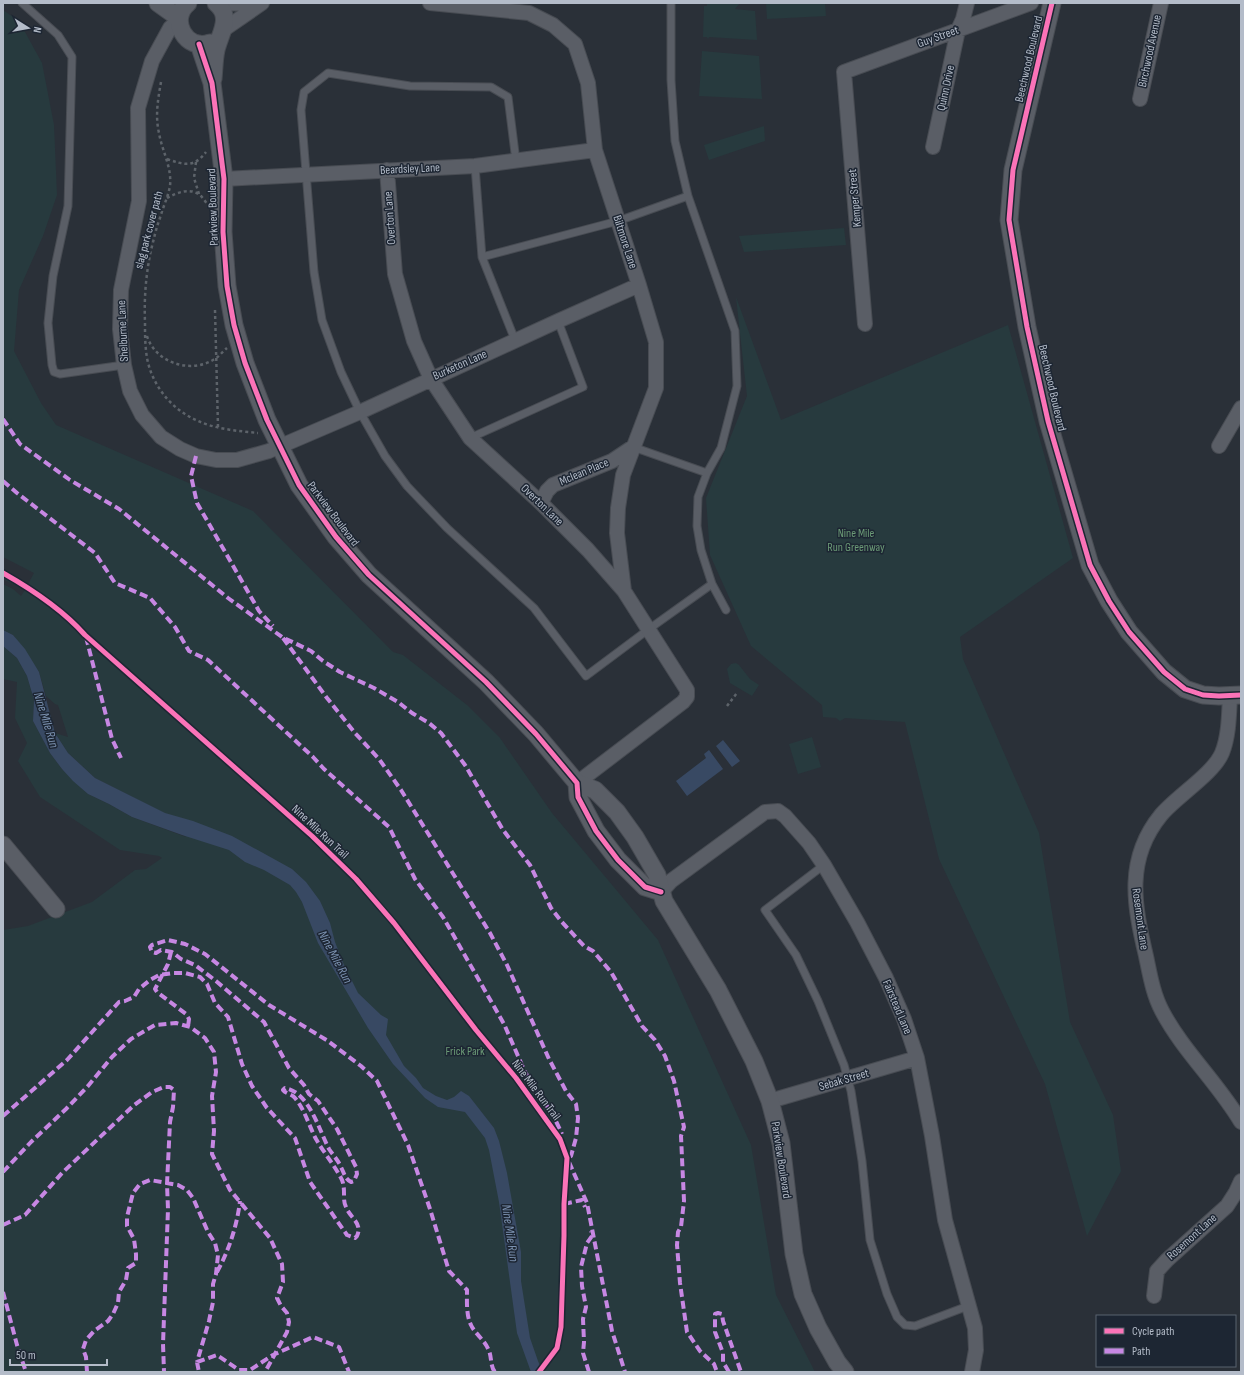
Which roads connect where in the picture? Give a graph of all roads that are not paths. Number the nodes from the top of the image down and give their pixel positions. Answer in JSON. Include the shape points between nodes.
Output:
{"nodes":[{"id":1,"x":22,"y":3,"type":"edge"},
{"id":2,"x":158,"y":3,"type":"edge"},
{"id":3,"x":188,"y":3,"type":"edge"},
{"id":4,"x":250,"y":3,"type":"edge"},
{"id":5,"x":262,"y":3,"type":"edge"},
{"id":6,"x":430,"y":3,"type":"edge"},
{"id":7,"x":671,"y":3,"type":"edge"},
{"id":8,"x":967,"y":3,"type":"edge"},
{"id":9,"x":1031,"y":3,"type":"edge"},
{"id":10,"x":1052,"y":3,"type":"edge"},
{"id":11,"x":1161,"y":3,"type":"edge"},
{"id":12,"x":217,"y":4,"type":"edge"},
{"id":13,"x":469,"y":5,"type":"edge"},
{"id":14,"x":179,"y":19,"type":"junction"},
{"id":15,"x":958,"y":30,"type":"junction"},
{"id":16,"x":222,"y":33,"type":"junction"},
{"id":17,"x":192,"y":41,"type":"junction"},
{"id":18,"x":161,"y":45,"type":"junction"},
{"id":19,"x":844,"y":72,"type":"joint"},
{"id":20,"x":212,"y":83,"type":"junction"},
{"id":21,"x":1140,"y":99,"type":"dead end"},
{"id":22,"x":933,"y":147,"type":"dead end"},
{"id":23,"x":595,"y":150,"type":"junction"},
{"id":24,"x":516,"y":161,"type":"junction"},
{"id":25,"x":475,"y":166,"type":"junction"},
{"id":26,"x":387,"y":170,"type":"junction"},
{"id":27,"x":306,"y":174,"type":"junction"},
{"id":28,"x":224,"y":179,"type":"junction"},
{"id":29,"x":688,"y":196,"type":"junction"},
{"id":30,"x":618,"y":221,"type":"junction"},
{"id":31,"x":482,"y":257,"type":"junction"},
{"id":32,"x":639,"y":285,"type":"junction"},
{"id":33,"x":558,"y":321,"type":"junction"},
{"id":34,"x":865,"y":324,"type":"dead end"},
{"id":35,"x":515,"y":340,"type":"junction"},
{"id":36,"x":124,"y":366,"type":"junction"},
{"id":37,"x":430,"y":379,"type":"junction"},
{"id":38,"x":1241,"y":408,"type":"edge"},
{"id":39,"x":360,"y":412,"type":"junction"},
{"id":40,"x":470,"y":438,"type":"junction"},
{"id":41,"x":277,"y":441,"type":"junction"},
{"id":42,"x":1219,"y":446,"type":"dead end"},
{"id":43,"x":633,"y":447,"type":"junction"},
{"id":44,"x":707,"y":473,"type":"junction"},
{"id":45,"x":541,"y":503,"type":"junction"},
{"id":46,"x":712,"y":584,"type":"junction"},
{"id":47,"x":624,"y":591,"type":"junction"},
{"id":48,"x":726,"y":610,"type":"dead end"},
{"id":49,"x":649,"y":628,"type":"junction"},
{"id":50,"x":1236,"y":695,"type":"edge"},
{"id":51,"x":577,"y":783,"type":"junction"},
{"id":52,"x":4,"y":850,"type":"edge"},
{"id":53,"x":824,"y":865,"type":"junction"},
{"id":54,"x":661,"y":892,"type":"junction"},
{"id":55,"x":56,"y":909,"type":"dead end"},
{"id":56,"x":917,"y":1058,"type":"junction"},
{"id":57,"x":848,"y":1079,"type":"junction"},
{"id":58,"x":770,"y":1101,"type":"junction"},
{"id":59,"x":1241,"y":1122,"type":"edge"},
{"id":60,"x":1241,"y":1181,"type":"edge"},
{"id":61,"x":1154,"y":1296,"type":"dead end"},
{"id":62,"x":968,"y":1306,"type":"junction"},
{"id":63,"x":845,"y":1372,"type":"edge"},
{"id":64,"x":972,"y":1372,"type":"edge"}],
"edges":[{"from":1,"to":36,"type":"lane","via":[[58,35],[72,57],[68,206],[53,276],[48,323],[52,365],[54,372],[60,374]]},
{"from":2,"to":14,"type":"street"},
{"from":3,"to":14,"type":"street","via":[[181,11]]},
{"from":4,"to":12,"type":"street"},
{"from":5,"to":16,"type":"street"},
{"from":6,"to":13,"type":"street","name":"Biltmore Lane"},
{"from":7,"to":29,"type":"lane","via":[[671,80],[675,141]]},
{"from":8,"to":15,"type":"street","name":"Quinn Drive"},
{"from":9,"to":15,"type":"street","name":"Guy Street"},
{"from":10,"to":50,"type":"street","name":"Beechwood Boulevard","via":[[1013,170],[1009,220],[1027,327],[1048,421],[1090,565],[1125,626],[1164,672],[1185,689],[1203,695]]},
{"from":11,"to":21,"type":"street","name":"Birchwood Avenue"},
{"from":12,"to":16,"type":"street","name":"Parkview Boulevard","via":[[225,16]]},
{"from":13,"to":23,"type":"street","name":"Biltmore Lane","via":[[529,13],[553,25],[575,44],[588,83]]},
{"from":14,"to":17,"type":"street","name":"Parkview Boulevard","via":[[182,32]]},
{"from":14,"to":18,"type":"street","name":"Shelburne Lane","via":[[170,28]]},
{"from":15,"to":19,"type":"street","name":"Guy Street"},
{"from":15,"to":22,"type":"street","name":"Quinn Drive"},
{"from":16,"to":17,"type":"street","via":[[207,44]]},
{"from":16,"to":20,"type":"street","name":"Parkview Boulevard","via":[[216,51]]},
{"from":17,"to":18,"type":"street"},
{"from":17,"to":20,"type":"street","name":"Parkview Boulevard"},
{"from":18,"to":36,"type":"street","name":"Shelburne Lane","via":[[152,61],[138,108],[139,201],[122,290],[120,329]]},
{"from":19,"to":34,"type":"street","name":"Kemper Street"},
{"from":20,"to":28,"type":"street","name":"Parkview Boulevard"},
{"from":23,"to":24,"type":"street","name":"Beardsley Lane"},
{"from":23,"to":30,"type":"street","name":"Biltmore Lane"},
{"from":24,"to":25,"type":"street","name":"Beardsley Lane"},
{"from":24,"to":27,"type":"lane","via":[[508,97],[492,87],[410,86],[328,73],[304,92],[301,110]]},
{"from":25,"to":26,"type":"street","name":"Beardsley Lane"},
{"from":25,"to":31,"type":"lane"},
{"from":26,"to":27,"type":"street","name":"Beardsley Lane"},
{"from":26,"to":37,"type":"street","name":"Overton Lane","via":[[395,274],[414,341]]},
{"from":27,"to":28,"type":"street","name":"Beardsley Lane"},
{"from":27,"to":39,"type":"lane","via":[[314,272],[322,320],[341,372]]},
{"from":28,"to":41,"type":"street","name":"Parkview Boulevard","via":[[223,232],[227,286],[234,325],[266,420]]},
{"from":29,"to":30,"type":"lane"},
{"from":29,"to":44,"type":"lane","via":[[735,331],[737,386],[721,448]]},
{"from":30,"to":31,"type":"lane"},
{"from":30,"to":32,"type":"street","name":"Biltmore Lane"},
{"from":31,"to":35,"type":"lane"},
{"from":32,"to":33,"type":"street","name":"Burketon Lane"},
{"from":32,"to":43,"type":"street","name":"Biltmore Lane","via":[[656,342],[656,388]]},
{"from":33,"to":35,"type":"street","name":"Burketon Lane"},
{"from":33,"to":40,"type":"lane","via":[[584,387]]},
{"from":35,"to":37,"type":"street","name":"Burketon Lane"},
{"from":36,"to":41,"type":"street","name":"Shelburne Lane","via":[[130,391],[142,415],[161,437],[180,449],[196,456],[216,460],[237,460],[269,451]]},
{"from":37,"to":39,"type":"street","name":"Burketon Lane"},
{"from":37,"to":40,"type":"street","name":"Overton Lane"},
{"from":38,"to":42,"type":"street"},
{"from":39,"to":41,"type":"street","name":"Burketon Lane"},
{"from":39,"to":49,"type":"lane","via":[[407,486],[447,528],[534,608],[586,676]]},
{"from":40,"to":45,"type":"street","name":"Overton Lane"},
{"from":41,"to":51,"type":"street","name":"Parkview Boulevard","via":[[299,485],[336,537],[369,575],[486,682],[536,734]]},
{"from":43,"to":44,"type":"lane"},
{"from":43,"to":45,"type":"street","name":"Mclean Place","via":[[612,460],[553,485],[546,491]]},
{"from":43,"to":47,"type":"street","name":"Biltmore Lane","via":[[623,475],[618,508],[617,533]]},
{"from":44,"to":46,"type":"lane","via":[[698,497],[696,526]]},
{"from":45,"to":47,"type":"street","name":"Overton Lane"},
{"from":46,"to":48,"type":"lane"},
{"from":46,"to":49,"type":"lane"},
{"from":47,"to":49,"type":"street","name":"Overton Lane"},
{"from":49,"to":51,"type":"street","name":"Overton Lane","via":[[683,682],[687,697]]},
{"from":50,"to":59,"type":"street","name":"Rosemont Lane","via":[[1223,752],[1218,760],[1162,814],[1146,837],[1137,863],[1135,899],[1153,988],[1162,1011]]},
{"from":51,"to":54,"type":"street","name":"Parkview Boulevard","via":[[595,790],[617,812],[657,875]]},
{"from":51,"to":54,"type":"street","name":"Parkview Boulevard","via":[[578,797],[596,832],[644,887]]},
{"from":52,"to":55,"type":"street"},
{"from":53,"to":54,"type":"street","name":"Fairstead Lane","via":[[785,816],[778,811],[765,812],[671,881]]},
{"from":53,"to":56,"type":"street","name":"Fairstead Lane","via":[[886,978]]},
{"from":53,"to":57,"type":"lane","via":[[765,910],[796,956],[836,1043]]},
{"from":54,"to":58,"type":"street","name":"Parkview Boulevard","via":[[718,990],[754,1060]]},
{"from":56,"to":57,"type":"street","name":"Sebak Street"},
{"from":56,"to":62,"type":"street","name":"Fairstead Lane","via":[[945,1220]]},
{"from":57,"to":58,"type":"street","name":"Sebak Street"},
{"from":57,"to":62,"type":"lane","via":[[862,1161],[870,1240],[886,1294],[897,1317],[905,1324],[915,1326]]},
{"from":58,"to":63,"type":"street","name":"Parkview Boulevard","via":[[781,1142],[794,1254],[803,1294],[818,1328]]},
{"from":60,"to":61,"type":"street","name":"Rosemont Lane","via":[[1226,1206],[1157,1271]]},
{"from":62,"to":64,"type":"street","name":"Fairstead Lane","via":[[975,1328],[976,1350]]}]}
